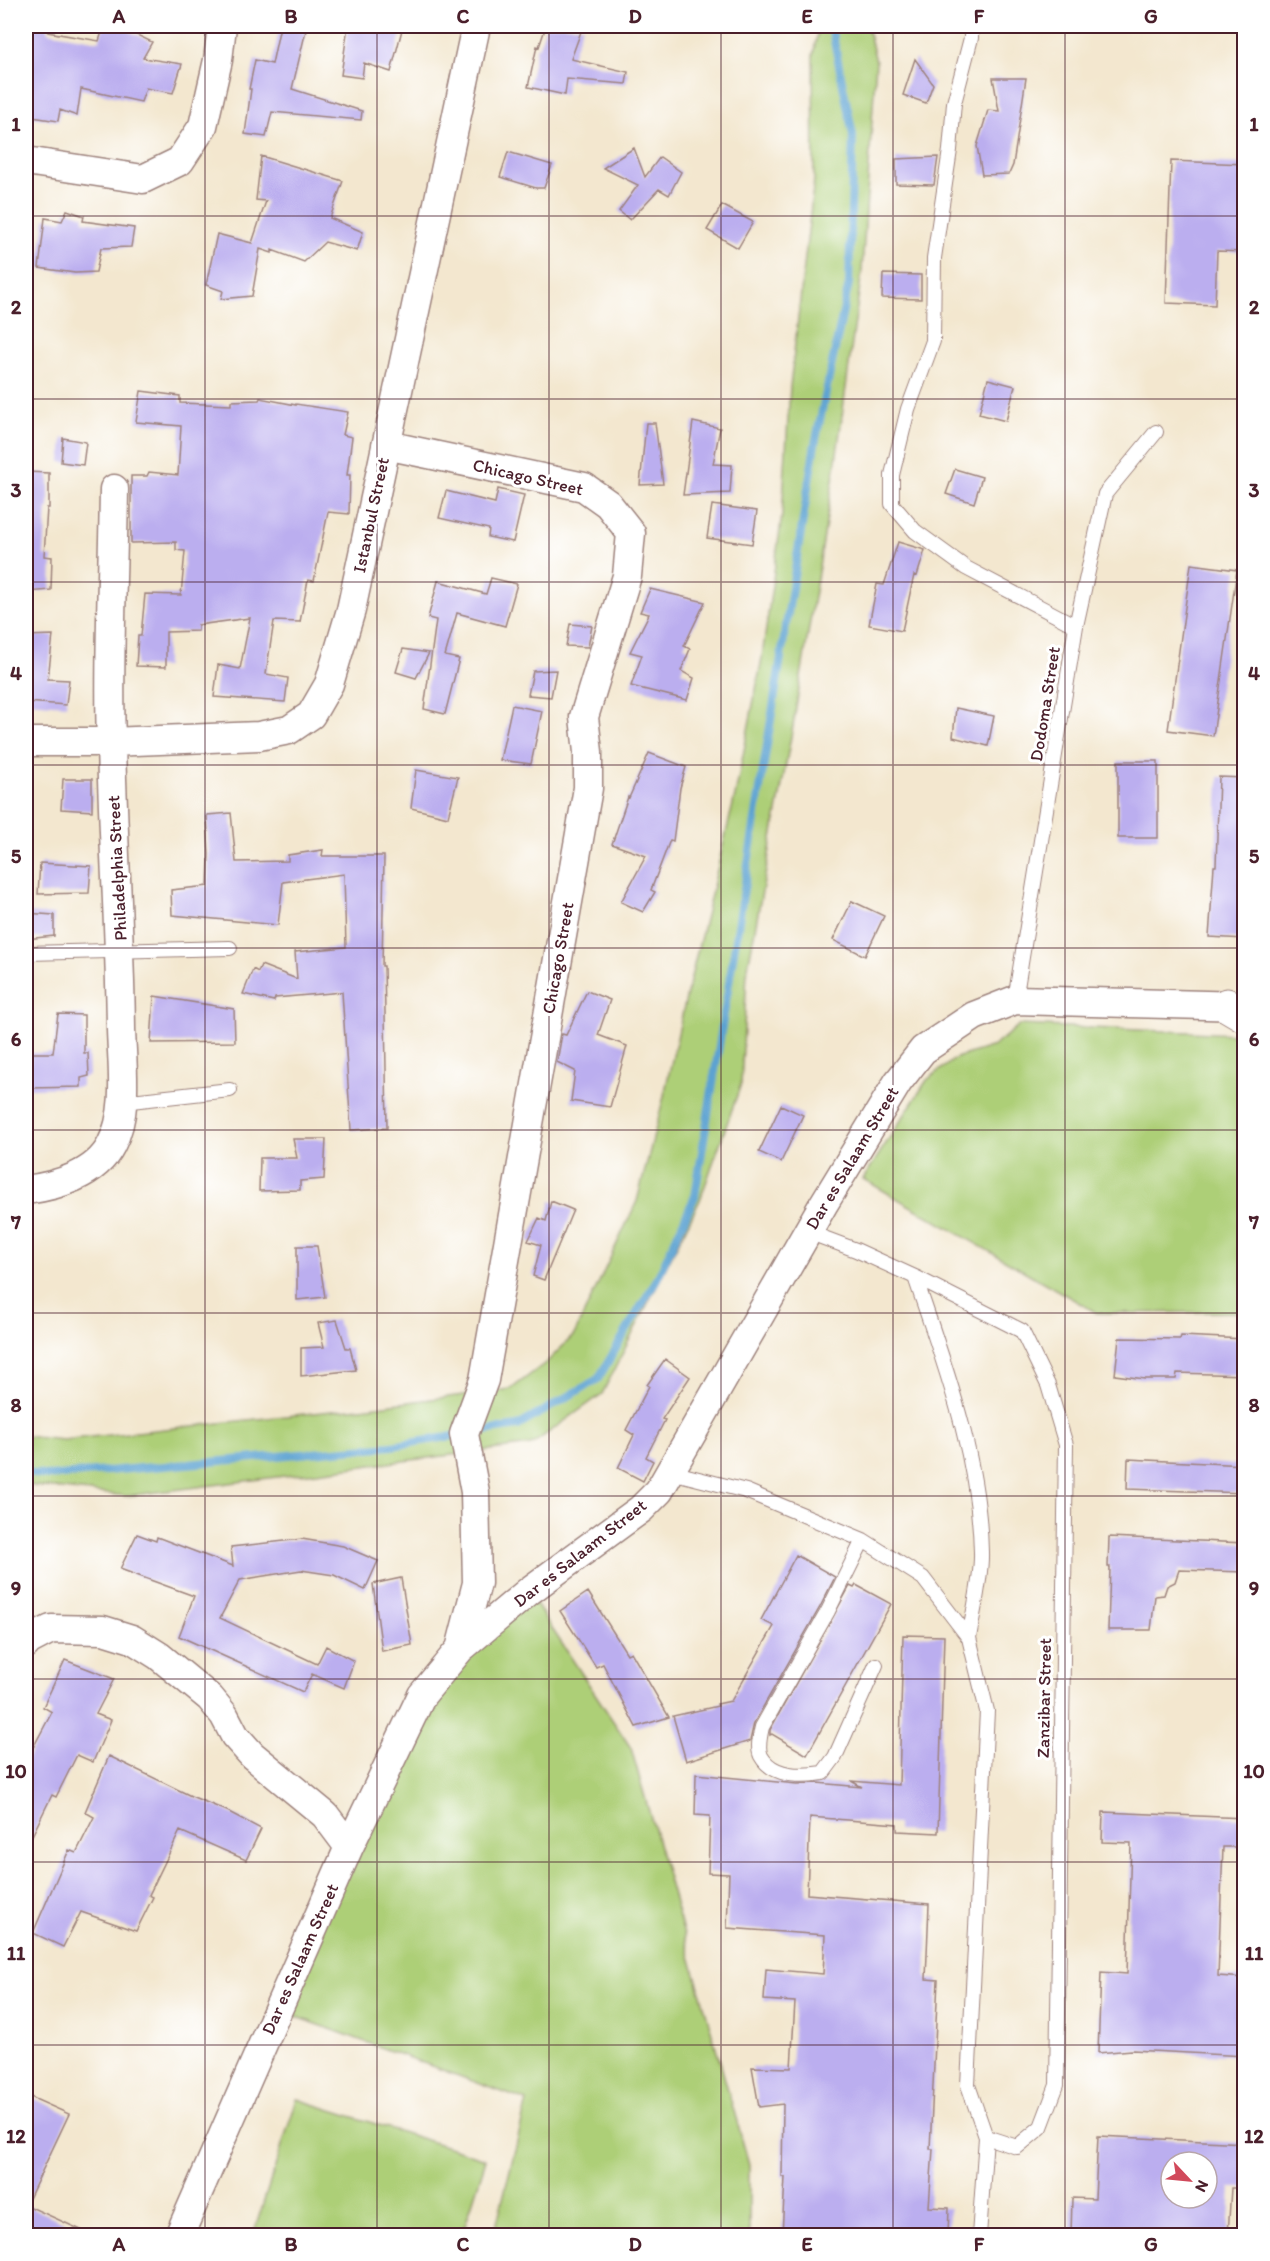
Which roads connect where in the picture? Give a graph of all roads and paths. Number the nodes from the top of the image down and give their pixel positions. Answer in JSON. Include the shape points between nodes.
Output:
{"nodes":[{"id":1,"x":222,"y":26,"type":"edge"},
{"id":2,"x":476,"y":26,"type":"edge"},
{"id":3,"x":972,"y":26,"type":"edge"},
{"id":4,"x":26,"y":161,"type":"edge"},
{"id":5,"x":1156,"y":432,"type":"dead end"},
{"id":6,"x":386,"y":445,"type":"junction"},
{"id":7,"x":114,"y":489,"type":"dead end"},
{"id":8,"x":1076,"y":626,"type":"junction"},
{"id":9,"x":26,"y":742,"type":"edge"},
{"id":10,"x":111,"y":742,"type":"junction"},
{"id":11,"x":230,"y":948,"type":"dead end"},
{"id":12,"x":121,"y":951,"type":"junction"},
{"id":13,"x":28,"y":953,"type":"dead end"},
{"id":14,"x":1015,"y":1000,"type":"junction"},
{"id":15,"x":1240,"y":1006,"type":"edge"},
{"id":16,"x":230,"y":1090,"type":"dead end"},
{"id":17,"x":122,"y":1102,"type":"junction"},
{"id":18,"x":26,"y":1190,"type":"edge"},
{"id":19,"x":808,"y":1232,"type":"junction"},
{"id":20,"x":915,"y":1277,"type":"junction"},
{"id":21,"x":670,"y":1472,"type":"junction"},
{"id":22,"x":864,"y":1540,"type":"junction"},
{"id":23,"x":969,"y":1638,"type":"junction"},
{"id":24,"x":26,"y":1644,"type":"edge"},
{"id":25,"x":460,"y":1649,"type":"junction"},
{"id":26,"x":876,"y":1665,"type":"dead end"},
{"id":27,"x":349,"y":1847,"type":"junction"},
{"id":28,"x":986,"y":2137,"type":"junction"},
{"id":29,"x":179,"y":2235,"type":"edge"},
{"id":30,"x":979,"y":2235,"type":"edge"}],
"edges":[{"from":1,"to":4,"type":"street","via":[[203,126],[180,161],[143,179]]},
{"from":2,"to":6,"type":"street","name":"Istanbul Street"},
{"from":3,"to":8,"type":"lane","via":[[954,103],[934,258],[933,341],[908,409],[894,464],[892,504],[915,531],[966,568]]},
{"from":5,"to":8,"type":"lane","name":"Dodoma Street","via":[[1105,494]]},
{"from":6,"to":10,"type":"street","name":"Istanbul Street","via":[[342,641],[329,684],[311,715],[289,730],[259,736]]},
{"from":6,"to":25,"type":"street","name":"Chicago Street","via":[[584,487],[608,504],[632,533],[627,576],[584,717],[588,788],[484,1380],[464,1434],[475,1492],[477,1583]]},
{"from":7,"to":10,"type":"street","name":"Philadelphia Street"},
{"from":8,"to":14,"type":"lane","name":"Dodoma Street"},
{"from":9,"to":10,"type":"street","name":"Istanbul Street"},
{"from":10,"to":12,"type":"street","name":"Philadelphia Street"},
{"from":11,"to":12,"type":"lane"},
{"from":12,"to":13,"type":"lane"},
{"from":12,"to":17,"type":"street","name":"Philadelphia Street"},
{"from":14,"to":15,"type":"street","name":"Dar es Salaam Street"},
{"from":14,"to":19,"type":"street","name":"Dar es Salaam Street","via":[[974,1016],[923,1050],[898,1082]]},
{"from":16,"to":17,"type":"lane"},
{"from":17,"to":18,"type":"street","name":"Philadelphia Street","via":[[118,1130],[110,1148],[87,1172]]},
{"from":19,"to":20,"type":"lane","name":"Zanzibar Street"},
{"from":19,"to":21,"type":"street","name":"Dar es Salaam Street"},
{"from":20,"to":23,"type":"lane","via":[[953,1389],[975,1479],[981,1554]]},
{"from":20,"to":28,"type":"lane","name":"Zanzibar Street","via":[[1023,1331],[1048,1385],[1066,1445],[1056,2085],[1041,2127],[1017,2147]]},
{"from":21,"to":22,"type":"lane","via":[[746,1491]]},
{"from":21,"to":25,"type":"street","name":"Dar es Salaam Street","via":[[659,1491],[641,1509],[529,1591]]},
{"from":22,"to":23,"type":"lane","via":[[923,1578]]},
{"from":22,"to":26,"type":"lane","via":[[762,1727],[761,1756],[784,1773],[823,1773],[835,1757]]},
{"from":23,"to":28,"type":"lane","via":[[987,1711],[968,2085]]},
{"from":24,"to":27,"type":"street","via":[[51,1629],[103,1629],[132,1639],[210,1698],[252,1755],[325,1815]]},
{"from":25,"to":27,"type":"street","name":"Dar es Salaam Street","via":[[422,1695]]},
{"from":27,"to":29,"type":"street","name":"Dar es Salaam Street"},
{"from":28,"to":30,"type":"lane"}]}
